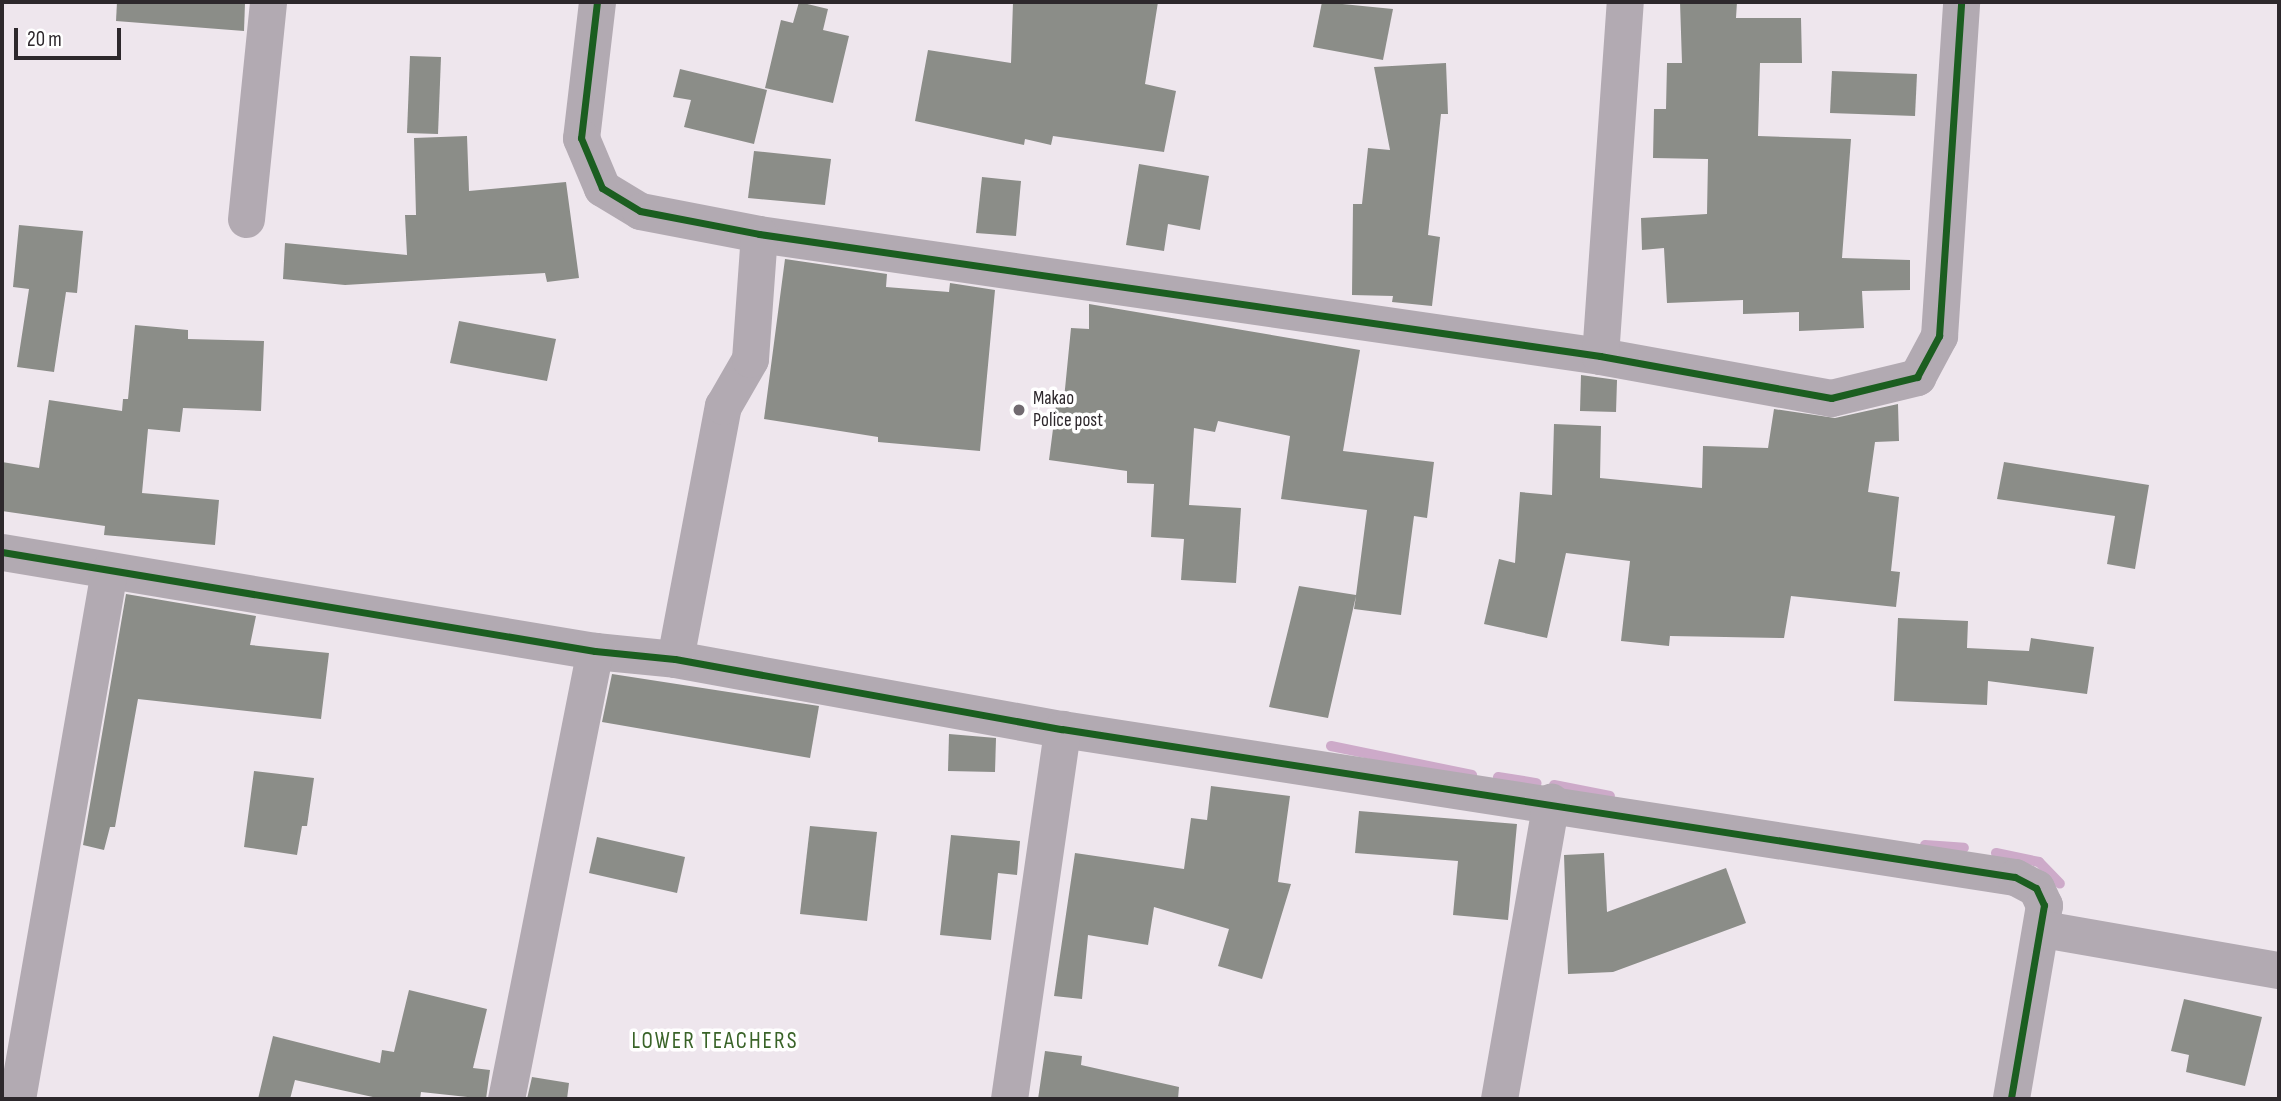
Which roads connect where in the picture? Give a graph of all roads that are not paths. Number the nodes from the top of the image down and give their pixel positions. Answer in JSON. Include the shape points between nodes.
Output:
{"nodes":[{"id":1,"x":268,"y":2,"type":"edge"},
{"id":2,"x":597,"y":2,"type":"edge"},
{"id":3,"x":1625,"y":2,"type":"edge"},
{"id":4,"x":1961,"y":2,"type":"edge"},
{"id":5,"x":246,"y":219,"type":"dead end"},
{"id":6,"x":759,"y":234,"type":"junction"},
{"id":7,"x":1600,"y":356,"type":"junction"},
{"id":8,"x":2,"y":552,"type":"edge"},
{"id":9,"x":108,"y":571,"type":"junction"},
{"id":10,"x":595,"y":651,"type":"junction"},
{"id":11,"x":675,"y":659,"type":"junction"},
{"id":12,"x":1062,"y":729,"type":"junction"},
{"id":13,"x":1551,"y":802,"type":"junction"},
{"id":14,"x":2043,"y":929,"type":"junction"},
{"id":15,"x":2279,"y":970,"type":"edge"},
{"id":16,"x":17,"y":1099,"type":"edge"},
{"id":17,"x":506,"y":1099,"type":"edge"},
{"id":18,"x":1009,"y":1099,"type":"edge"},
{"id":19,"x":1499,"y":1099,"type":"edge"},
{"id":20,"x":2011,"y":1099,"type":"edge"}],
"edges":[{"from":1,"to":5,"type":"street"},
{"from":2,"to":6,"type":"street","via":[[581,138],[602,188],[640,211]]},
{"from":3,"to":7,"type":"street"},
{"from":4,"to":7,"type":"street","via":[[1939,336],[1917,377],[1831,398]]},
{"from":6,"to":7,"type":"street"},
{"from":6,"to":11,"type":"street","via":[[750,359],[723,407]]},
{"from":8,"to":9,"type":"street"},
{"from":9,"to":10,"type":"street"},
{"from":9,"to":16,"type":"street"},
{"from":10,"to":11,"type":"street"},
{"from":10,"to":17,"type":"street"},
{"from":11,"to":12,"type":"street"},
{"from":12,"to":13,"type":"street"},
{"from":12,"to":18,"type":"street"},
{"from":13,"to":14,"type":"street","via":[[2015,877],[2036,888],[2044,905]]},
{"from":13,"to":19,"type":"street"},
{"from":14,"to":15,"type":"street"},
{"from":14,"to":20,"type":"street"}]}
